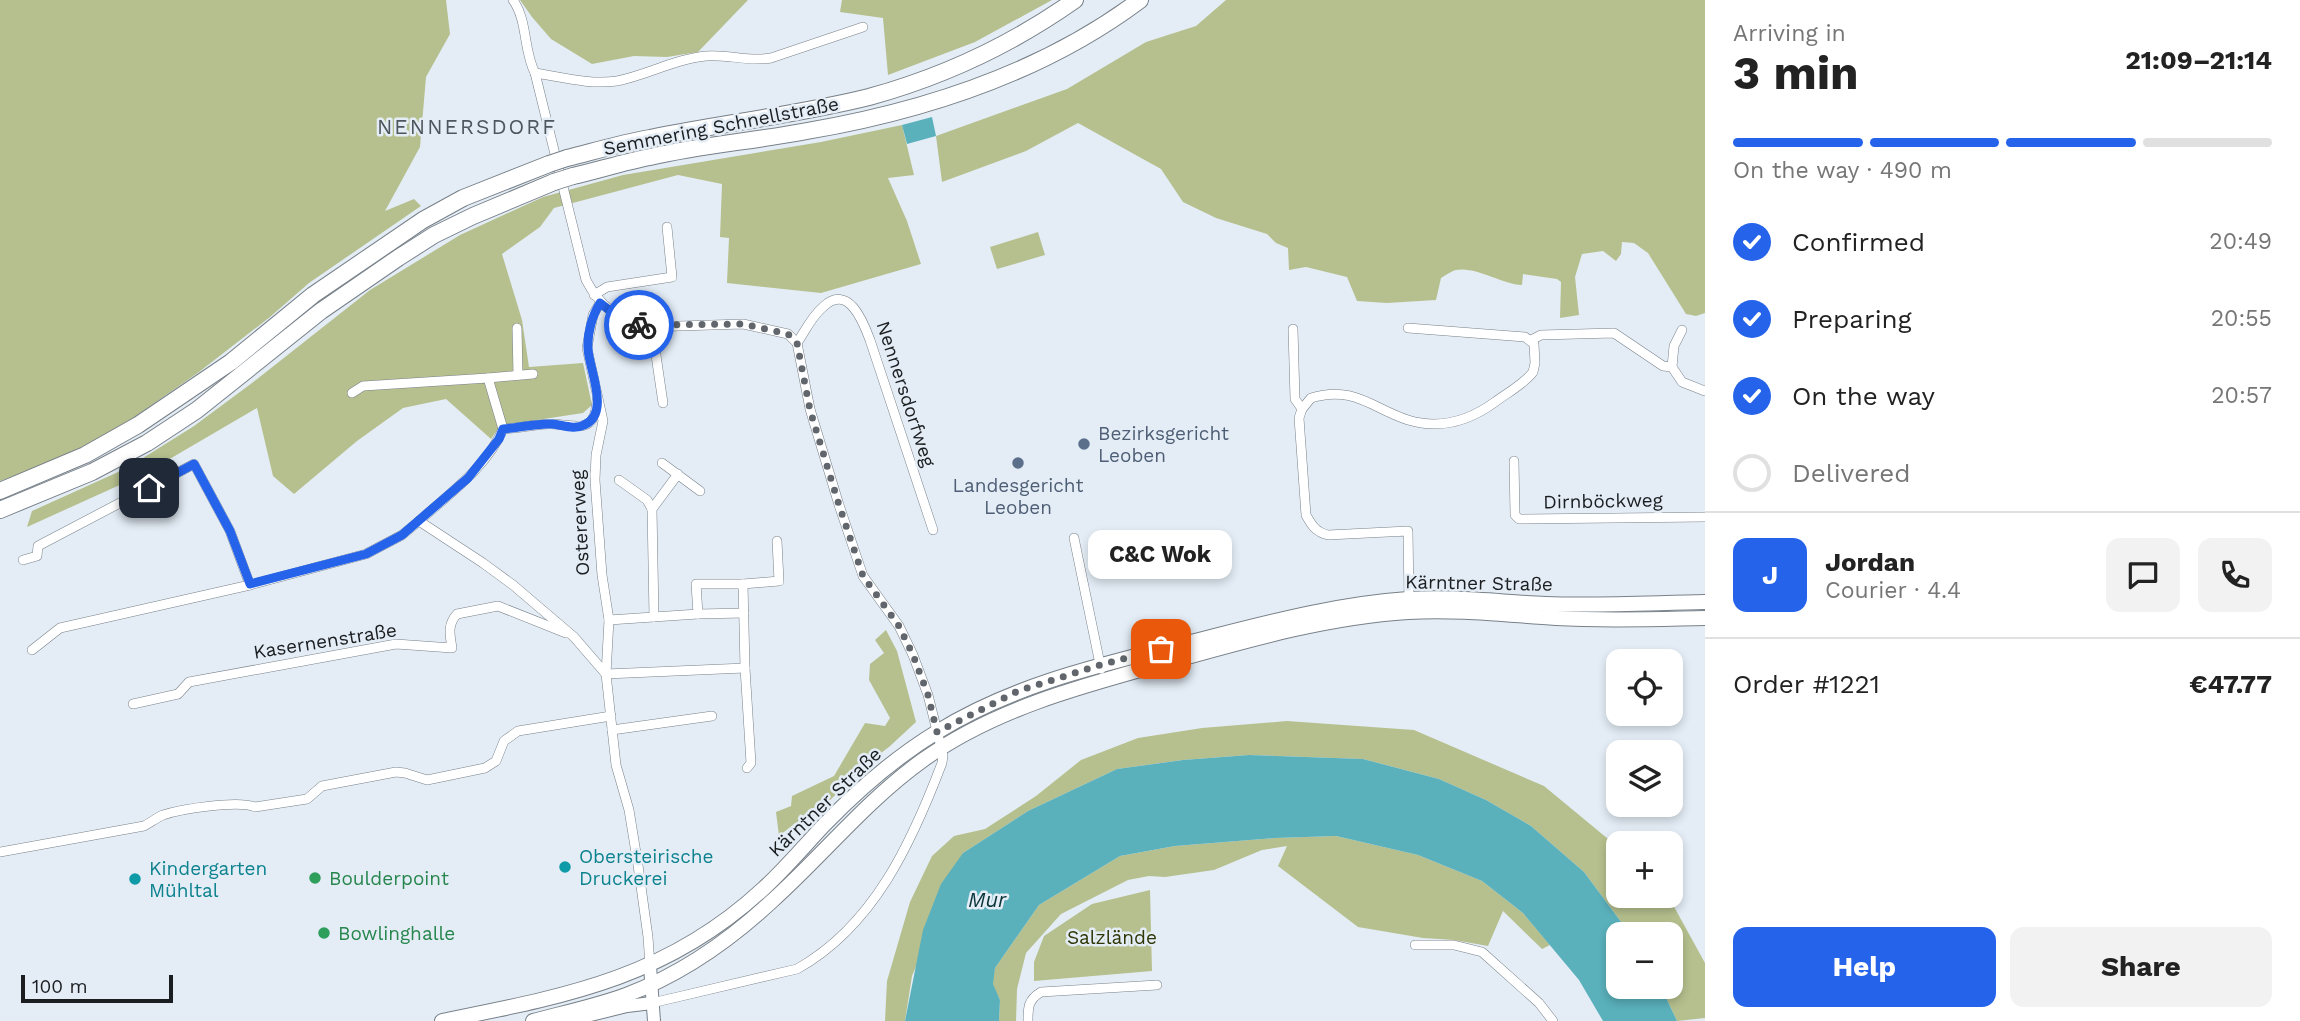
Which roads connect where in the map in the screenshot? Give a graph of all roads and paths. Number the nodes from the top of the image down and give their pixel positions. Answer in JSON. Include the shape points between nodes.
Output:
{"nodes":[{"id":1,"x":513,"y":0,"type":"edge"},
{"id":2,"x":1075,"y":0,"type":"edge"},
{"id":3,"x":1140,"y":0,"type":"edge"},
{"id":4,"x":863,"y":27,"type":"dead end"},
{"id":5,"x":535,"y":73,"type":"junction"},
{"id":6,"x":667,"y":226,"type":"dead end"},
{"id":7,"x":595,"y":296,"type":"junction"},
{"id":8,"x":647,"y":327,"type":"junction"},
{"id":9,"x":517,"y":328,"type":"dead end"},
{"id":10,"x":1408,"y":328,"type":"dead end"},
{"id":11,"x":1293,"y":329,"type":"dead end"},
{"id":12,"x":1682,"y":330,"type":"dead end"},
{"id":13,"x":1531,"y":340,"type":"junction"},
{"id":14,"x":797,"y":343,"type":"junction"},
{"id":15,"x":1672,"y":367,"type":"junction"},
{"id":16,"x":533,"y":374,"type":"dead end"},
{"id":17,"x":518,"y":375,"type":"junction"},
{"id":18,"x":488,"y":378,"type":"junction"},
{"id":19,"x":1705,"y":391,"type":"edge"},
{"id":20,"x":352,"y":393,"type":"dead end"},
{"id":21,"x":597,"y":395,"type":"junction"},
{"id":22,"x":663,"y":403,"type":"dead end"},
{"id":23,"x":1301,"y":410,"type":"junction"},
{"id":24,"x":503,"y":429,"type":"junction"},
{"id":25,"x":1514,"y":461,"type":"dead end"},
{"id":26,"x":662,"y":463,"type":"dead end"},
{"id":27,"x":678,"y":474,"type":"junction"},
{"id":28,"x":619,"y":480,"type":"dead end"},
{"id":29,"x":0,"y":491,"type":"edge"},
{"id":30,"x":700,"y":491,"type":"dead end"},
{"id":31,"x":652,"y":509,"type":"junction"},
{"id":32,"x":0,"y":510,"type":"edge"},
{"id":33,"x":1705,"y":517,"type":"edge"},
{"id":34,"x":419,"y":521,"type":"junction"},
{"id":35,"x":933,"y":530,"type":"dead end"},
{"id":36,"x":1074,"y":538,"type":"dead end"},
{"id":37,"x":777,"y":541,"type":"dead end"},
{"id":38,"x":23,"y":560,"type":"dead end"},
{"id":39,"x":250,"y":584,"type":"junction"},
{"id":40,"x":743,"y":584,"type":"junction"},
{"id":41,"x":1409,"y":599,"type":"junction"},
{"id":42,"x":1705,"y":602,"type":"edge"},
{"id":43,"x":744,"y":613,"type":"junction"},
{"id":44,"x":698,"y":614,"type":"junction"},
{"id":45,"x":654,"y":617,"type":"junction"},
{"id":46,"x":1705,"y":618,"type":"edge"},
{"id":47,"x":609,"y":620,"type":"junction"},
{"id":48,"x":574,"y":637,"type":"junction"},
{"id":49,"x":32,"y":650,"type":"dead end"},
{"id":50,"x":1100,"y":665,"type":"junction"},
{"id":51,"x":746,"y":668,"type":"junction"},
{"id":52,"x":606,"y":674,"type":"junction"},
{"id":53,"x":1104,"y":681,"type":"junction"},
{"id":54,"x":133,"y":704,"type":"dead end"},
{"id":55,"x":611,"y":716,"type":"junction"},
{"id":56,"x":712,"y":716,"type":"dead end"},
{"id":57,"x":612,"y":730,"type":"junction"},
{"id":58,"x":937,"y":732,"type":"junction"},
{"id":59,"x":942,"y":748,"type":"junction"},
{"id":60,"x":747,"y":768,"type":"dead end"},
{"id":61,"x":0,"y":852,"type":"edge"},
{"id":62,"x":1415,"y":945,"type":"dead end"},
{"id":63,"x":650,"y":966,"type":"junction"},
{"id":64,"x":650,"y":984,"type":"junction"},
{"id":65,"x":1157,"y":985,"type":"dead end"},
{"id":66,"x":652,"y":1003,"type":"junction"},
{"id":67,"x":543,"y":1020,"type":"edge"},
{"id":68,"x":442,"y":1021,"type":"edge"},
{"id":69,"x":566,"y":1021,"type":"edge"},
{"id":70,"x":654,"y":1021,"type":"edge"},
{"id":71,"x":1028,"y":1021,"type":"edge"},
{"id":72,"x":1553,"y":1021,"type":"edge"}],
"edges":[{"from":1,"to":5,"type":"street"},
{"from":2,"to":29,"type":"highway","name":"Semmering Schnellstraße","bridge":true,"via":[[1005,42],[940,73],[872,96],[568,158],[463,198],[313,295],[231,362],[138,425]]},
{"from":3,"to":32,"type":"highway","name":"Semmering Schnellstraße","bridge":true,"via":[[1072,43],[950,97],[808,131],[652,156],[554,182],[473,216],[434,235],[321,311],[197,410],[147,443],[92,472]]},
{"from":4,"to":5,"type":"street","via":[[771,58],[707,56],[616,81]]},
{"from":5,"to":7,"type":"street","via":[[586,280]]},
{"from":6,"to":7,"type":"street","via":[[673,277],[607,287]]},
{"from":7,"to":8,"type":"street","via":[[618,317]]},
{"from":7,"to":21,"type":"street","name":"Ostererweg","via":[[587,348]]},
{"from":8,"to":14,"type":"street","via":[[743,324],[788,334]]},
{"from":8,"to":22,"type":"street","via":[[653,335]]},
{"from":9,"to":17,"type":"street"},
{"from":10,"to":13,"type":"street","via":[[1517,335]]},
{"from":11,"to":23,"type":"street","via":[[1295,399]]},
{"from":12,"to":15,"type":"street","via":[[1674,346]]},
{"from":13,"to":15,"type":"street","via":[[1541,335],[1614,333],[1663,366]]},
{"from":13,"to":23,"type":"street","via":[[1535,368],[1531,375],[1466,419],[1409,420],[1361,398],[1334,394],[1311,398]]},
{"from":14,"to":35,"type":"street","name":"Nennersdorfweg","via":[[825,304],[844,300],[858,311]]},
{"from":14,"to":58,"type":"street","via":[[810,410],[863,576],[899,626],[913,655]]},
{"from":15,"to":19,"type":"street","via":[[1682,382]]},
{"from":16,"to":17,"type":"street"},
{"from":17,"to":18,"type":"street"},
{"from":18,"to":20,"type":"street","via":[[363,386]]},
{"from":18,"to":24,"type":"street"},
{"from":21,"to":24,"type":"street","via":[[597,411],[582,427],[550,424]]},
{"from":21,"to":47,"type":"street","name":"Ostererweg","via":[[603,421],[596,455],[597,516]]},
{"from":23,"to":41,"type":"street","via":[[1306,516],[1313,527],[1328,535],[1408,531]]},
{"from":24,"to":34,"type":"street","via":[[468,478]]},
{"from":25,"to":33,"type":"street","name":"Dirnböckweg","via":[[1515,515],[1519,519]]},
{"from":26,"to":27,"type":"street"},
{"from":27,"to":30,"type":"street"},
{"from":27,"to":31,"type":"street"},
{"from":28,"to":31,"type":"street","via":[[648,500]]},
{"from":31,"to":45,"type":"street"},
{"from":34,"to":39,"type":"street","via":[[366,554]]},
{"from":34,"to":48,"type":"street","via":[[503,578]]},
{"from":36,"to":50,"type":"street"},
{"from":37,"to":40,"type":"street","via":[[779,581]]},
{"from":38,"to":39,"type":"street","via":[[37,556],[38,546],[194,464],[230,531]]},
{"from":39,"to":49,"type":"street","via":[[60,628]]},
{"from":40,"to":43,"type":"street"},
{"from":40,"to":44,"type":"street","via":[[696,584]]},
{"from":41,"to":42,"type":"main road","name":"Kärntner Straße","via":[[1577,605]]},
{"from":41,"to":50,"type":"main road","name":"Kärntner Straße","via":[[1307,613]]},
{"from":43,"to":44,"type":"street"},
{"from":43,"to":51,"type":"street"},
{"from":44,"to":45,"type":"street"},
{"from":45,"to":47,"type":"street"},
{"from":46,"to":53,"type":"main road","name":"Kärntner Straße","via":[[1397,613],[1301,628]]},
{"from":47,"to":52,"type":"street","name":"Ostererweg"},
{"from":48,"to":52,"type":"street"},
{"from":48,"to":54,"type":"street","name":"Kasernenstraße","via":[[498,606],[457,614],[451,620],[452,648],[396,644],[189,682],[178,694]]},
{"from":50,"to":53,"type":"street"},
{"from":50,"to":58,"type":"main road","name":"Kärntner Straße","via":[[1018,691]]},
{"from":51,"to":52,"type":"street"},
{"from":51,"to":60,"type":"street","via":[[751,763]]},
{"from":52,"to":55,"type":"street","name":"Ostererweg"},
{"from":53,"to":59,"type":"main road","name":"Kärntner Straße","via":[[1008,713]]},
{"from":55,"to":57,"type":"street","name":"Ostererweg"},
{"from":55,"to":61,"type":"street","via":[[519,731],[504,741],[496,761],[485,768],[427,780],[396,772],[323,786],[307,799],[255,807],[227,804],[163,815],[144,826]]},
{"from":56,"to":57,"type":"street"},
{"from":57,"to":63,"type":"street","name":"Ostererweg","via":[[629,810]]},
{"from":58,"to":59,"type":"street"},
{"from":58,"to":63,"type":"main road","name":"Kärntner Straße","via":[[872,779],[748,902]]},
{"from":59,"to":64,"type":"main road","name":"Kärntner Straße","via":[[875,799],[747,922],[691,963]]},
{"from":59,"to":66,"type":"street","via":[[942,763],[925,809],[873,902],[846,933],[797,969]]},
{"from":62,"to":72,"type":"street","via":[[1454,945],[1482,952]]},
{"from":63,"to":64,"type":"main road","name":"Ostererweg"},
{"from":63,"to":68,"type":"main road","name":"Kärntner Straße","via":[[554,997]]},
{"from":64,"to":66,"type":"main road","name":"Ostererweg"},
{"from":64,"to":67,"type":"main road","name":"Kärntner Straße"},
{"from":65,"to":71,"type":"street","via":[[1041,992],[1029,1004]]},
{"from":66,"to":69,"type":"main road"},
{"from":66,"to":70,"type":"main road","name":"Ostererweg"}]}
